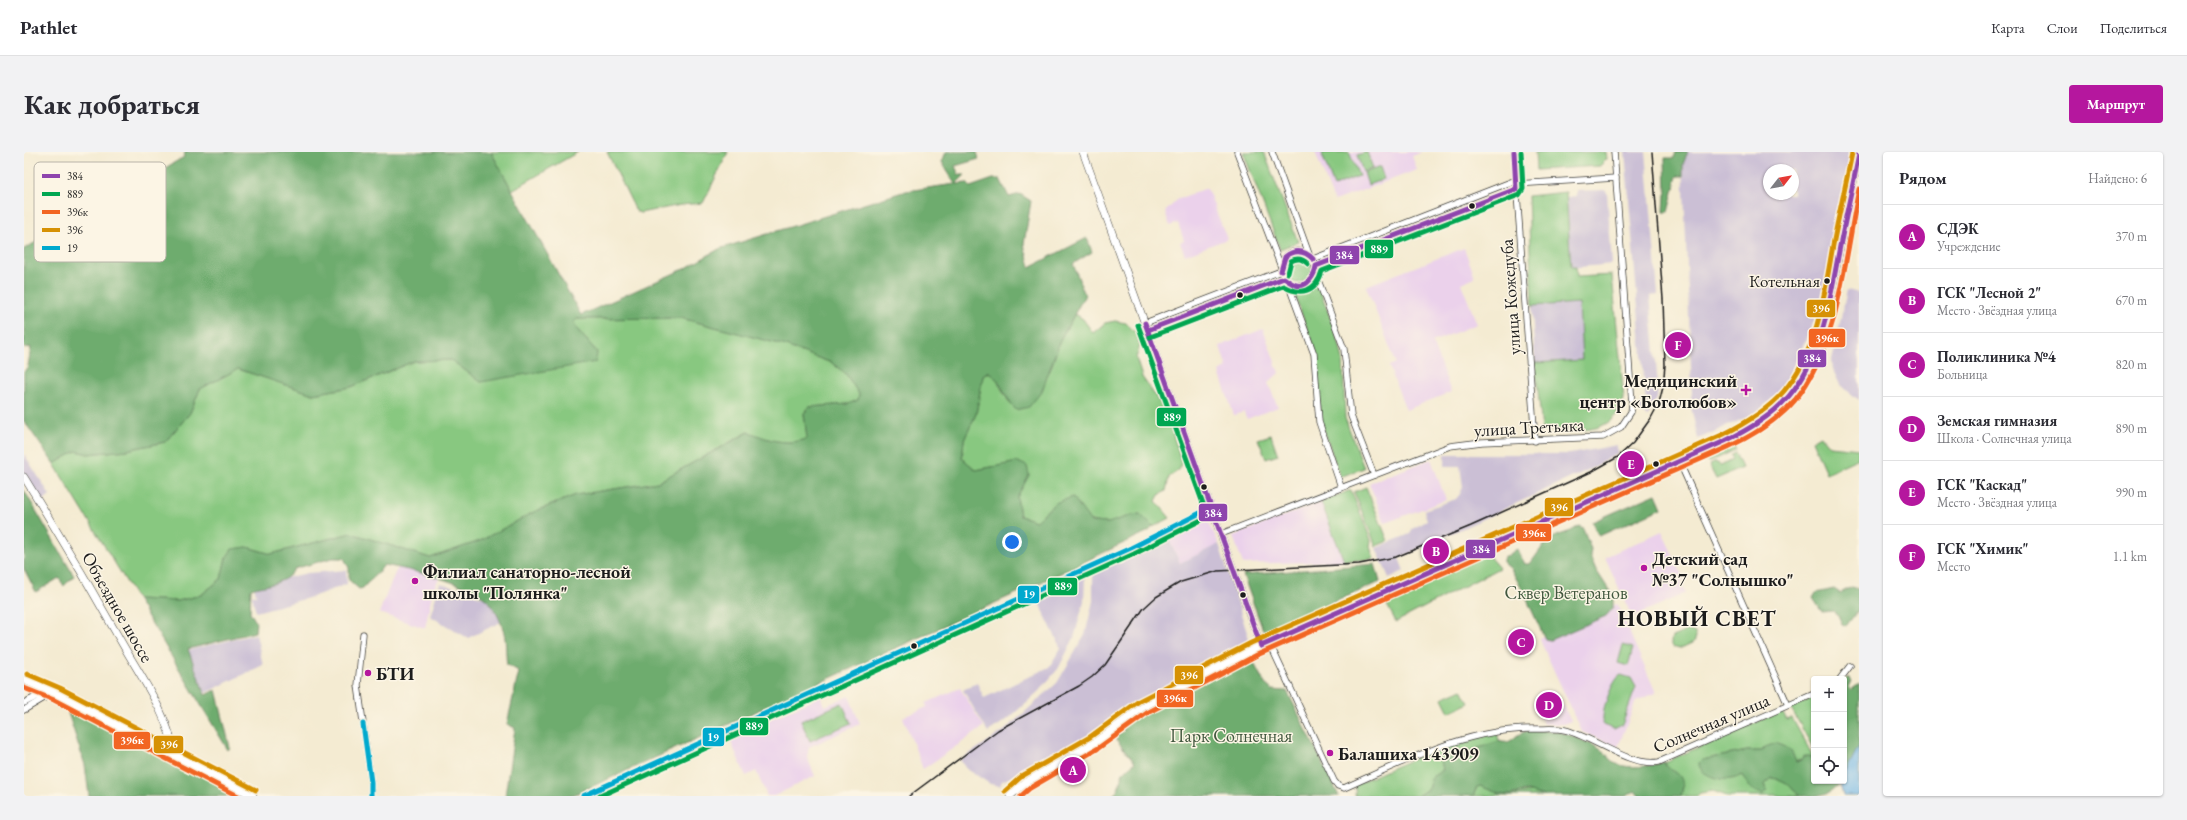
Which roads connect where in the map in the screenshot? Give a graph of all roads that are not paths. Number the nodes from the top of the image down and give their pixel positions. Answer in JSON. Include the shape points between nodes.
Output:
{"nodes":[{"id":1,"x":1083,"y":152,"type":"edge"},
{"id":2,"x":1237,"y":152,"type":"edge"},
{"id":3,"x":1272,"y":152,"type":"edge"},
{"id":4,"x":1514,"y":152,"type":"edge"},
{"id":5,"x":1614,"y":152,"type":"edge"},
{"id":6,"x":1859,"y":154,"type":"edge"},
{"id":7,"x":1616,"y":178,"type":"junction"},
{"id":8,"x":1856,"y":183,"type":"edge"},
{"id":9,"x":1516,"y":184,"type":"junction"},
{"id":10,"x":1309,"y":254,"type":"junction"},
{"id":11,"x":1313,"y":259,"type":"junction"},
{"id":12,"x":1281,"y":269,"type":"junction"},
{"id":13,"x":1315,"y":269,"type":"junction"},
{"id":14,"x":1285,"y":280,"type":"junction"},
{"id":15,"x":1147,"y":326,"type":"junction"},
{"id":16,"x":1535,"y":441,"type":"junction"},
{"id":17,"x":1679,"y":462,"type":"junction"},
{"id":18,"x":1374,"y":475,"type":"junction"},
{"id":19,"x":24,"y":477,"type":"edge"},
{"id":20,"x":1341,"y":487,"type":"junction"},
{"id":21,"x":1212,"y":507,"type":"junction"},
{"id":22,"x":1221,"y":534,"type":"junction"},
{"id":23,"x":363,"y":634,"type":"dead end"},
{"id":24,"x":1269,"y":642,"type":"junction"},
{"id":25,"x":1260,"y":646,"type":"junction"},
{"id":26,"x":1850,"y":666,"type":"dead end"},
{"id":27,"x":1842,"y":676,"type":"edge"},
{"id":28,"x":24,"y":680,"type":"edge"},
{"id":29,"x":49,"y":690,"type":"junction"},
{"id":30,"x":1811,"y":695,"type":"edge"},
{"id":31,"x":46,"y":697,"type":"junction"},
{"id":32,"x":24,"y":703,"type":"edge"},
{"id":33,"x":1788,"y":705,"type":"junction"},
{"id":34,"x":24,"y":710,"type":"edge"},
{"id":35,"x":175,"y":757,"type":"junction"},
{"id":36,"x":253,"y":796,"type":"edge"},
{"id":37,"x":371,"y":796,"type":"edge"},
{"id":38,"x":583,"y":796,"type":"edge"},
{"id":39,"x":1010,"y":796,"type":"edge"}],
"edges":[{"from":1,"to":15,"type":"main road"},
{"from":2,"to":12,"type":"street"},
{"from":3,"to":10,"type":"street"},
{"from":4,"to":9,"type":"street","name":"улица Кожедуба"},
{"from":5,"to":7,"type":"street","name":"улица Третьяка"},
{"from":6,"to":8,"type":"main road"},
{"from":7,"to":9,"type":"street"},
{"from":7,"to":16,"type":"street","name":"улица Третьяка","via":[[1631,412],[1621,427],[1603,436]]},
{"from":8,"to":17,"type":"main road","via":[[1826,319],[1810,363],[1799,382],[1788,397],[1762,419],[1729,439]]},
{"from":9,"to":11,"type":"street"},
{"from":9,"to":13,"type":"street"},
{"from":9,"to":16,"type":"street","name":"улица Кожедуба"},
{"from":10,"to":11,"type":"street"},
{"from":10,"to":12,"type":"street","via":[[1294,251],[1285,257]]},
{"from":11,"to":13,"type":"street"},
{"from":12,"to":14,"type":"street"},
{"from":12,"to":15,"type":"street"},
{"from":13,"to":14,"type":"street","via":[[1310,281],[1301,285]]},
{"from":13,"to":18,"type":"street","via":[[1344,349],[1351,416]]},
{"from":14,"to":15,"type":"street"},
{"from":14,"to":20,"type":"street","via":[[1314,354],[1319,422]]},
{"from":15,"to":21,"type":"main road"},
{"from":16,"to":18,"type":"street","name":"улица Третьяка","via":[[1482,442],[1450,446]]},
{"from":17,"to":24,"type":"main road"},
{"from":17,"to":33,"type":"street"},
{"from":18,"to":20,"type":"street","name":"улица Третьяка"},
{"from":19,"to":35,"type":"main road","name":"Объездное шоссе","via":[[156,704],[169,731]]},
{"from":20,"to":22,"type":"street","name":"улица Третьяка"},
{"from":21,"to":22,"type":"main road"},
{"from":21,"to":38,"type":"street","via":[[1124,551]]},
{"from":22,"to":25,"type":"main road"},
{"from":23,"to":37,"type":"street","via":[[358,685]]},
{"from":24,"to":25,"type":"main road"},
{"from":24,"to":33,"type":"street","name":"Солнечная улица","via":[[1334,781],[1344,788],[1428,751],[1502,730],[1518,728],[1564,730],[1641,762],[1659,762]]},
{"from":25,"to":39,"type":"main road","via":[[1143,708],[1094,743],[1032,778]]},
{"from":26,"to":27,"type":"street"},
{"from":28,"to":29,"type":"main road"},
{"from":29,"to":31,"type":"street"},
{"from":29,"to":35,"type":"main road"},
{"from":30,"to":33,"type":"street","name":"Солнечная улица"},
{"from":31,"to":32,"type":"street","via":[[36,697]]},
{"from":31,"to":34,"type":"street"},
{"from":35,"to":36,"type":"main road"}]}
